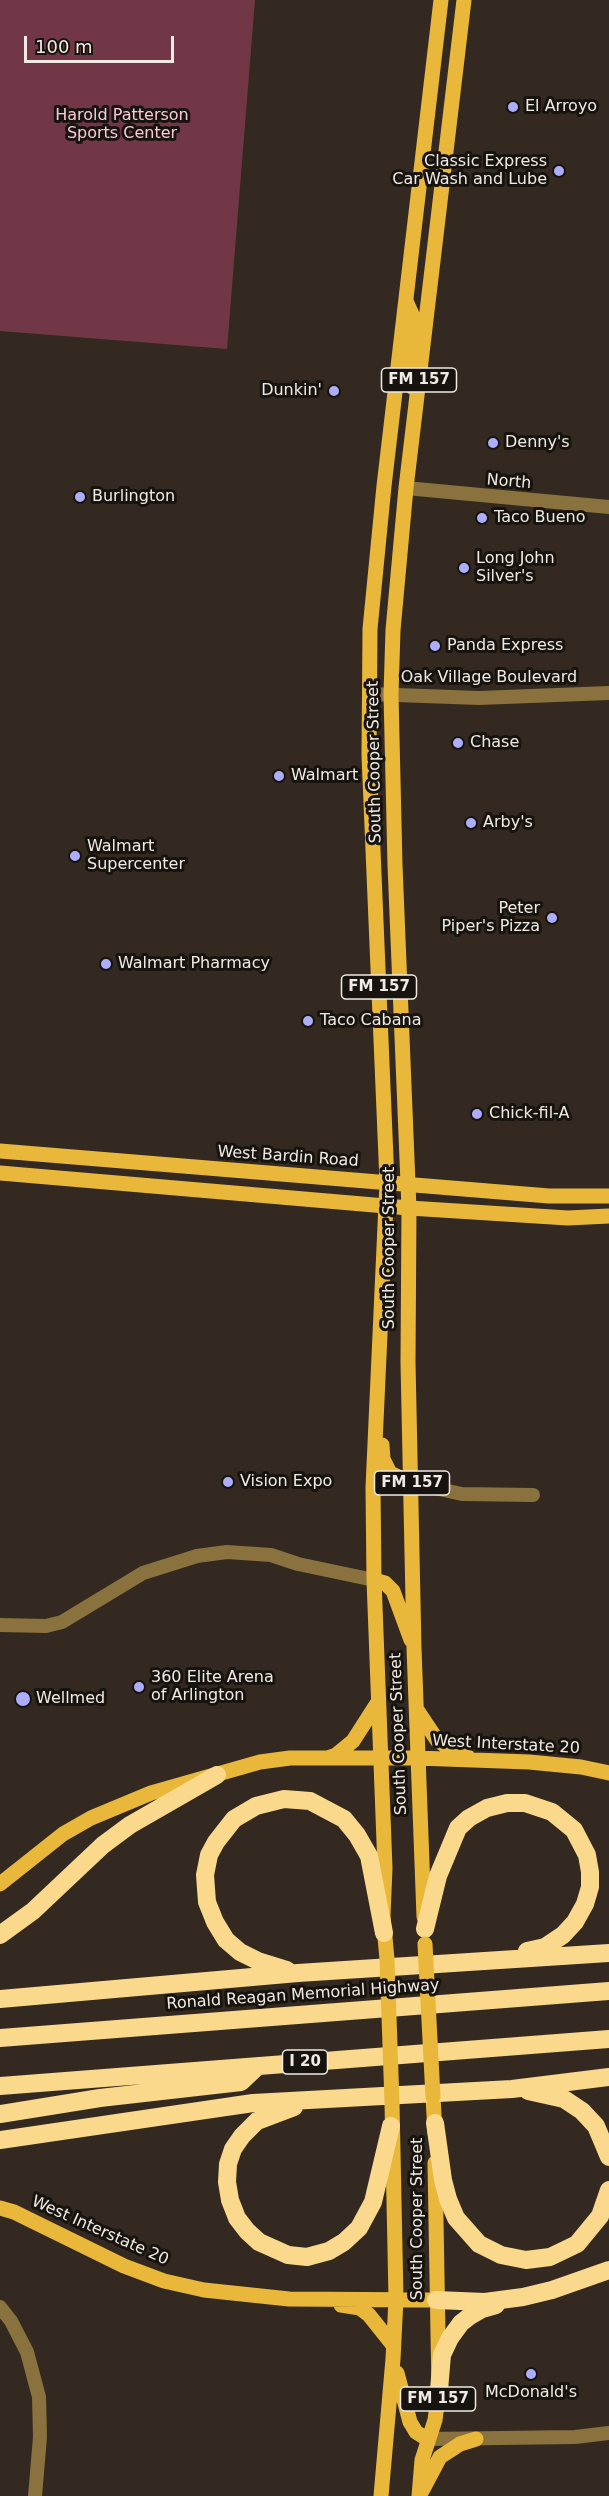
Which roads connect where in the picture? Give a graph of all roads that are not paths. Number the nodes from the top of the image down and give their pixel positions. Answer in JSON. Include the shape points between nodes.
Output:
{"nodes":[{"id":1,"x":441,"y":0,"type":"edge"},
{"id":2,"x":464,"y":0,"type":"edge"},
{"id":3,"x":417,"y":205,"type":"junction"},
{"id":4,"x":439,"y":206,"type":"junction"},
{"id":5,"x":406,"y":301,"type":"junction"},
{"id":6,"x":418,"y":390,"type":"junction"},
{"id":7,"x":393,"y":414,"type":"junction"},
{"id":8,"x":406,"y":486,"type":"junction"},
{"id":9,"x":609,"y":507,"type":"edge"},
{"id":10,"x":609,"y":693,"type":"edge"},
{"id":11,"x":369,"y":694,"type":"junction"},
{"id":12,"x":391,"y":695,"type":"junction"},
{"id":13,"x":0,"y":1151,"type":"edge"},
{"id":14,"x":124,"y":1162,"type":"junction"},
{"id":15,"x":0,"y":1173,"type":"edge"},
{"id":16,"x":387,"y":1182,"type":"junction"},
{"id":17,"x":124,"y":1184,"type":"junction"},
{"id":18,"x":408,"y":1184,"type":"junction"},
{"id":19,"x":609,"y":1196,"type":"edge"},
{"id":20,"x":387,"y":1206,"type":"junction"},
{"id":21,"x":409,"y":1208,"type":"junction"},
{"id":22,"x":609,"y":1216,"type":"edge"},
{"id":23,"x":378,"y":1395,"type":"junction"},
{"id":24,"x":412,"y":1483,"type":"junction"},
{"id":25,"x":533,"y":1495,"type":"dead end"},
{"id":26,"x":374,"y":1580,"type":"junction"},
{"id":27,"x":0,"y":1625,"type":"edge"},
{"id":28,"x":414,"y":1648,"type":"junction"},
{"id":29,"x":378,"y":1702,"type":"junction"},
{"id":30,"x":416,"y":1707,"type":"junction"},
{"id":31,"x":417,"y":1758,"type":"junction"},
{"id":32,"x":325,"y":1759,"type":"junction"},
{"id":33,"x":380,"y":1759,"type":"junction"},
{"id":34,"x":480,"y":1760,"type":"junction"},
{"id":35,"x":609,"y":1773,"type":"edge"},
{"id":36,"x":217,"y":1775,"type":"junction"},
{"id":37,"x":0,"y":1884,"type":"edge"},
{"id":38,"x":384,"y":1933,"type":"junction"},
{"id":39,"x":0,"y":1935,"type":"edge"},
{"id":40,"x":425,"y":1936,"type":"junction"},
{"id":41,"x":609,"y":1953,"type":"edge"},
{"id":42,"x":470,"y":1962,"type":"junction"},
{"id":43,"x":297,"y":1972,"type":"junction"},
{"id":44,"x":609,"y":1991,"type":"edge"},
{"id":45,"x":0,"y":1999,"type":"edge"},
{"id":46,"x":0,"y":2038,"type":"edge"},
{"id":47,"x":609,"y":2038,"type":"edge"},
{"id":48,"x":258,"y":2066,"type":"junction"},
{"id":49,"x":609,"y":2077,"type":"edge"},
{"id":50,"x":0,"y":2086,"type":"edge"},
{"id":51,"x":512,"y":2089,"type":"junction"},
{"id":52,"x":352,"y":2097,"type":"junction"},
{"id":53,"x":0,"y":2114,"type":"edge"},
{"id":54,"x":435,"y":2123,"type":"junction"},
{"id":55,"x":391,"y":2126,"type":"junction"},
{"id":56,"x":0,"y":2140,"type":"edge"},
{"id":57,"x":609,"y":2157,"type":"edge"},
{"id":58,"x":609,"y":2190,"type":"edge"},
{"id":59,"x":0,"y":2208,"type":"edge"},
{"id":60,"x":609,"y":2270,"type":"edge"},
{"id":61,"x":523,"y":2297,"type":"junction"},
{"id":62,"x":309,"y":2299,"type":"junction"},
{"id":63,"x":396,"y":2299,"type":"junction"},
{"id":64,"x":436,"y":2300,"type":"junction"},
{"id":65,"x":0,"y":2307,"type":"edge"},
{"id":66,"x":393,"y":2352,"type":"junction"},
{"id":67,"x":439,"y":2390,"type":"junction"},
{"id":68,"x":609,"y":2433,"type":"edge"},
{"id":69,"x":427,"y":2439,"type":"junction"},
{"id":70,"x":476,"y":2439,"type":"junction"},
{"id":71,"x":35,"y":2496,"type":"edge"},
{"id":72,"x":381,"y":2496,"type":"edge"},
{"id":73,"x":419,"y":2496,"type":"edge"}],
"edges":[{"from":1,"to":3,"type":"main road","name":"South Cooper Street","number":"FM 157"},
{"from":2,"to":4,"type":"main road","name":"South Cooper Street","number":"FM 157"},
{"from":3,"to":4,"type":"main road"},
{"from":3,"to":5,"type":"main road","name":"South Cooper Street","number":"FM 157"},
{"from":4,"to":6,"type":"main road","name":"South Cooper Street","number":"FM 157"},
{"from":5,"to":6,"type":"main road","via":[[415,321],[409,382]]},
{"from":5,"to":7,"type":"main road","name":"South Cooper Street","number":"FM 157"},
{"from":6,"to":8,"type":"main road","name":"South Cooper Street","number":"FM 157"},
{"from":7,"to":8,"type":"main road","via":[[403,416],[404,421],[400,465]]},
{"from":7,"to":11,"type":"main road","name":"South Cooper Street","number":"FM 157","via":[[370,628]]},
{"from":8,"to":9,"type":"street","name":"North"},
{"from":8,"to":12,"type":"main road","name":"South Cooper Street","number":"FM 157"},
{"from":10,"to":12,"type":"street","name":"Oak Village Boulevard","via":[[479,698]]},
{"from":11,"to":12,"type":"street","name":"Oak Village Boulevard"},
{"from":11,"to":16,"type":"main road","name":"South Cooper Street","number":"FM 157"},
{"from":12,"to":18,"type":"main road","name":"South Cooper Street","number":"FM 157"},
{"from":13,"to":14,"type":"main road","name":"West Bardin Road"},
{"from":14,"to":16,"type":"main road","name":"West Bardin Road"},
{"from":14,"to":17,"type":"main road"},
{"from":15,"to":17,"type":"main road"},
{"from":16,"to":18,"type":"main road","name":"West Bardin Road"},
{"from":16,"to":20,"type":"main road","name":"South Cooper Street","number":"FM 157"},
{"from":17,"to":20,"type":"main road"},
{"from":18,"to":19,"type":"main road","name":"West Bardin Road","via":[[549,1196]]},
{"from":18,"to":21,"type":"main road","name":"South Cooper Street","number":"FM 157"},
{"from":20,"to":21,"type":"main road"},
{"from":20,"to":23,"type":"main road","name":"South Cooper Street","number":"FM 157"},
{"from":21,"to":22,"type":"main road","via":[[551,1217]]},
{"from":21,"to":24,"type":"main road","name":"South Cooper Street","number":"FM 157"},
{"from":23,"to":24,"type":"main road","via":[[383,1459],[390,1473]]},
{"from":23,"to":26,"type":"main road","name":"South Cooper Street","number":"FM 157","via":[[373,1487]]},
{"from":24,"to":25,"type":"street","via":[[462,1494]]},
{"from":24,"to":28,"type":"main road","name":"South Cooper Street","number":"FM 157"},
{"from":26,"to":27,"type":"street","via":[[271,1556],[227,1552],[197,1556],[143,1573],[62,1622],[46,1626]]},
{"from":26,"to":28,"type":"main road","via":[[393,1591]]},
{"from":26,"to":29,"type":"main road","name":"South Cooper Street","number":"FM 157"},
{"from":28,"to":30,"type":"main road","name":"South Cooper Street","number":"FM 157"},
{"from":29,"to":32,"type":"main road","via":[[353,1742]]},
{"from":29,"to":33,"type":"main road","name":"South Cooper Street","number":"FM 157"},
{"from":30,"to":31,"type":"main road","name":"South Cooper Street","number":"FM 157"},
{"from":30,"to":34,"type":"main road","via":[[437,1740],[455,1752]]},
{"from":31,"to":33,"type":"main road","name":"West Interstate 20"},
{"from":31,"to":34,"type":"main road","name":"West Interstate 20"},
{"from":31,"to":40,"type":"main road","name":"South Cooper Street","number":"FM 157"},
{"from":32,"to":33,"type":"main road","name":"West Interstate 20"},
{"from":32,"to":36,"type":"main road","name":"West Interstate 20","via":[[260,1762]]},
{"from":33,"to":38,"type":"main road","name":"South Cooper Street","number":"FM 157"},
{"from":34,"to":35,"type":"main road","name":"West Interstate 20","via":[[571,1766]]},
{"from":36,"to":37,"type":"main road","name":"West Interstate 20","via":[[151,1793],[91,1818],[63,1834]]},
{"from":36,"to":39,"type":"highway","via":[[130,1825]]},
{"from":38,"to":43,"type":"highway","via":[[369,1856],[344,1819],[310,1801],[284,1799],[256,1806],[234,1819],[209,1855],[205,1875],[207,1902],[214,1922],[240,1952]]},
{"from":38,"to":55,"type":"main road","name":"South Cooper Street","number":"FM 157","bridge":true},
{"from":40,"to":42,"type":"highway","via":[[445,1855],[458,1828],[469,1818],[487,1808],[525,1803],[542,1807],[564,1820],[580,1840],[590,1872],[585,1904],[575,1922],[545,1947]]},
{"from":40,"to":54,"type":"main road","name":"South Cooper Street","number":"FM 157","bridge":true},
{"from":41,"to":42,"type":"highway"},
{"from":42,"to":43,"type":"highway"},
{"from":43,"to":45,"type":"highway"},
{"from":44,"to":46,"type":"highway","name":"Ronald Reagan Memorial Highway"},
{"from":47,"to":48,"type":"highway","number":"I 20"},
{"from":48,"to":50,"type":"highway","number":"I 20"},
{"from":48,"to":53,"type":"highway","via":[[241,2082]]},
{"from":49,"to":51,"type":"highway"},
{"from":51,"to":52,"type":"highway"},
{"from":51,"to":57,"type":"highway","via":[[564,2099],[582,2111],[596,2126]]},
{"from":52,"to":55,"type":"highway","via":[[272,2114],[257,2121],[233,2149],[227,2174],[230,2200],[237,2218],[259,2242],[288,2255],[307,2257],[344,2242],[359,2228],[373,2202]]},
{"from":52,"to":56,"type":"highway","via":[[253,2103]]},
{"from":54,"to":58,"type":"highway","via":[[443,2180],[456,2218],[479,2244],[501,2255],[526,2260],[550,2257],[577,2244],[600,2216]]},
{"from":54,"to":64,"type":"main road","name":"South Cooper Street","number":"FM 157"},
{"from":55,"to":63,"type":"main road","name":"South Cooper Street","number":"FM 157"},
{"from":59,"to":62,"type":"main road","name":"West Interstate 20","via":[[164,2281],[204,2290]]},
{"from":60,"to":61,"type":"highway"},
{"from":61,"to":64,"type":"highway","via":[[485,2302]]},
{"from":61,"to":67,"type":"highway","via":[[482,2309],[461,2323],[442,2355]]},
{"from":62,"to":63,"type":"main road","name":"West Interstate 20"},
{"from":62,"to":66,"type":"main road","via":[[360,2308]]},
{"from":63,"to":64,"type":"main road","name":"West Interstate 20"},
{"from":63,"to":66,"type":"main road","name":"South Cooper Street","number":"FM 157"},
{"from":64,"to":67,"type":"main road","name":"South Cooper Street","number":"FM 157"},
{"from":65,"to":71,"type":"street","via":[[27,2352],[39,2397]]},
{"from":66,"to":69,"type":"main road","via":[[404,2409],[416,2432]]},
{"from":66,"to":72,"type":"main road","name":"South Cooper Street","number":"FM 157"},
{"from":67,"to":69,"type":"main road","name":"South Cooper Street","number":"FM 157","via":[[435,2420]]},
{"from":68,"to":70,"type":"street"},
{"from":69,"to":70,"type":"street"},
{"from":69,"to":73,"type":"main road","name":"South Cooper Street","number":"FM 157"},
{"from":70,"to":73,"type":"main road","via":[[440,2457]]}]}
